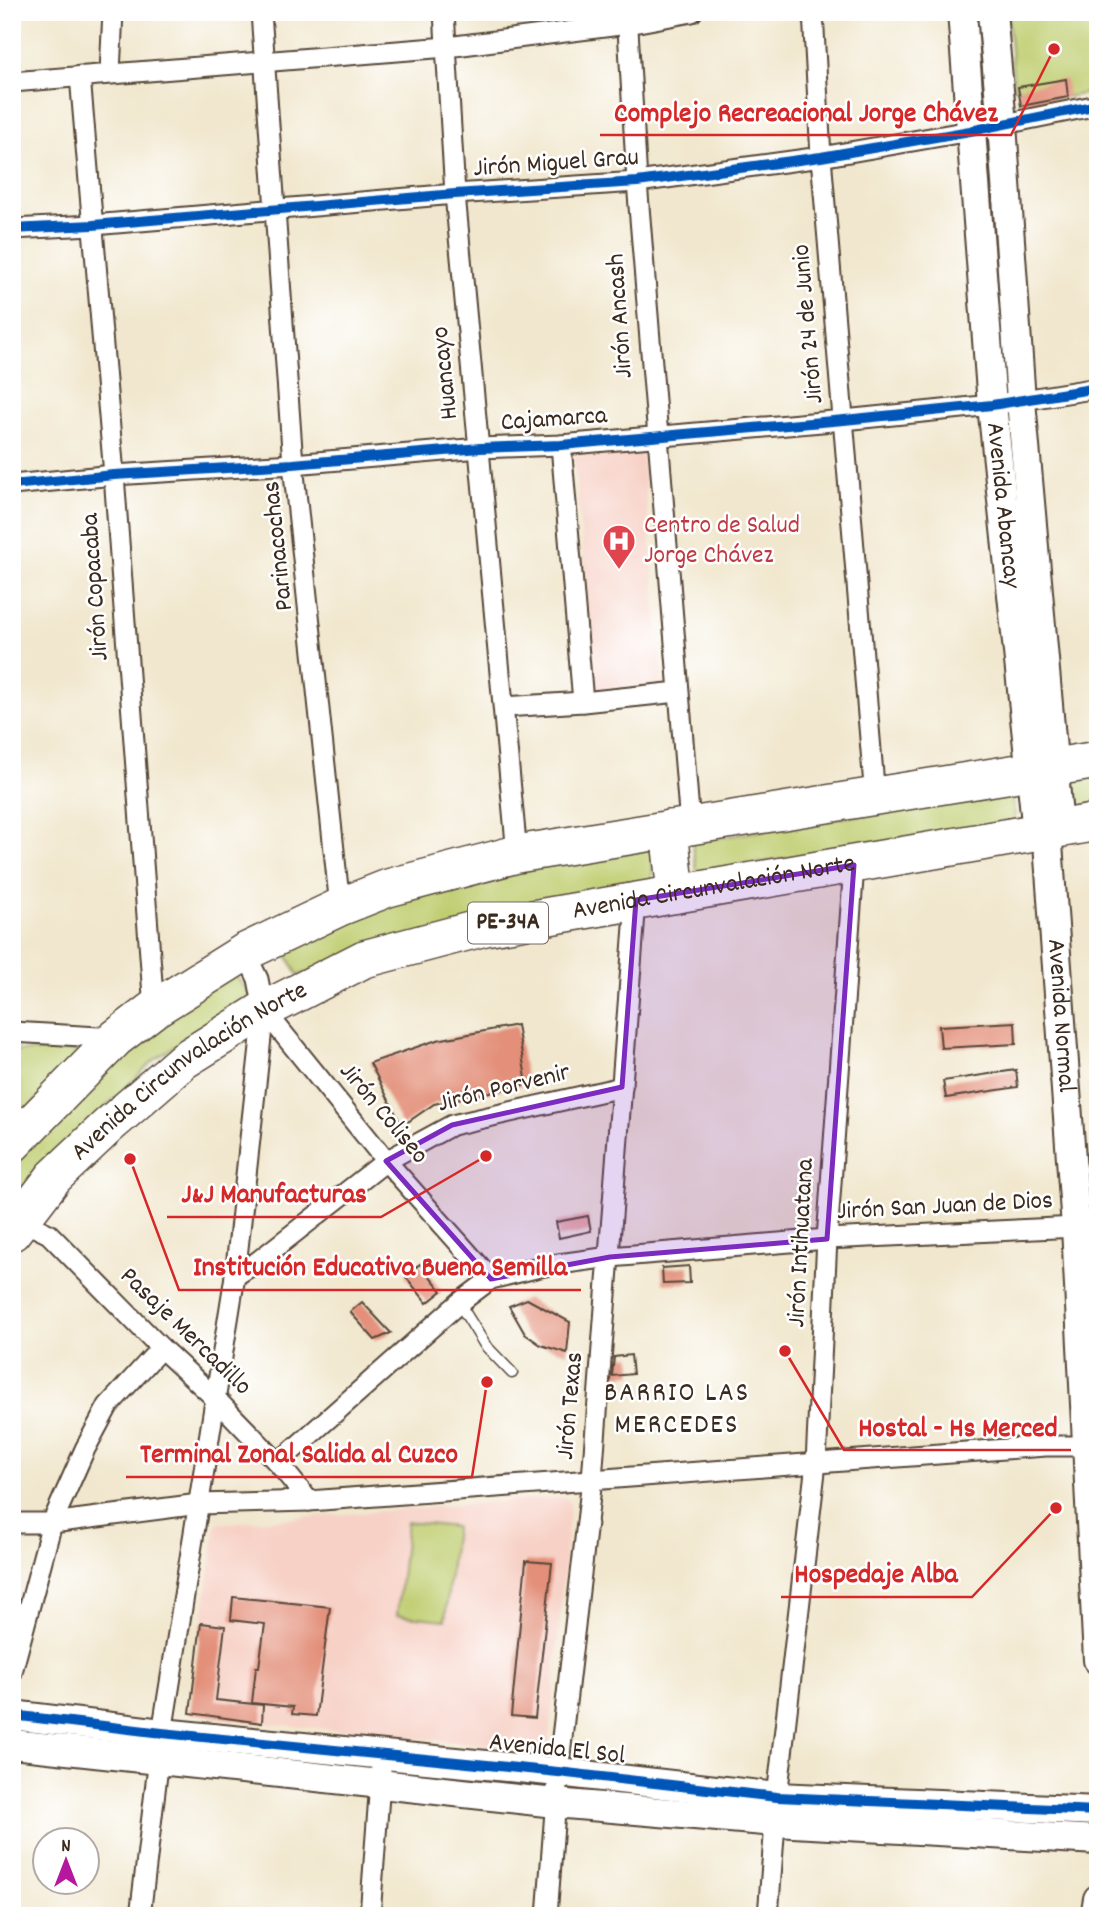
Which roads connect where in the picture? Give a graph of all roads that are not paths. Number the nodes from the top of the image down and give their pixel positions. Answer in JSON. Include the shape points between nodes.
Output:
{"nodes":[{"id":1,"x":113,"y":12,"type":"edge"},
{"id":2,"x":261,"y":12,"type":"edge"},
{"id":3,"x":444,"y":12,"type":"edge"},
{"id":4,"x":692,"y":12,"type":"edge"},
{"id":5,"x":813,"y":12,"type":"edge"},
{"id":6,"x":962,"y":12,"type":"edge"},
{"id":7,"x":992,"y":12,"type":"edge"},
{"id":8,"x":628,"y":18,"type":"edge"},
{"id":9,"x":447,"y":47,"type":"junction"},
{"id":10,"x":265,"y":62,"type":"junction"},
{"id":11,"x":110,"y":72,"type":"junction"},
{"id":12,"x":80,"y":76,"type":"junction"},
{"id":13,"x":12,"y":82,"type":"edge"},
{"id":14,"x":1098,"y":105,"type":"edge"},
{"id":15,"x":1002,"y":124,"type":"junction"},
{"id":16,"x":970,"y":131,"type":"junction"},
{"id":17,"x":821,"y":157,"type":"junction"},
{"id":18,"x":637,"y":182,"type":"junction"},
{"id":19,"x":455,"y":194,"type":"junction"},
{"id":20,"x":274,"y":210,"type":"junction"},
{"id":21,"x":93,"y":225,"type":"junction"},
{"id":22,"x":12,"y":229,"type":"edge"},
{"id":23,"x":1098,"y":388,"type":"edge"},
{"id":24,"x":1021,"y":401,"type":"junction"},
{"id":25,"x":992,"y":405,"type":"junction"},
{"id":26,"x":844,"y":420,"type":"junction"},
{"id":27,"x":657,"y":435,"type":"junction"},
{"id":28,"x":561,"y":445,"type":"junction"},
{"id":29,"x":480,"y":448,"type":"junction"},
{"id":30,"x":293,"y":464,"type":"junction"},
{"id":31,"x":114,"y":475,"type":"junction"},
{"id":32,"x":12,"y":485,"type":"edge"},
{"id":33,"x":678,"y":692,"type":"junction"},
{"id":34,"x":583,"y":702,"type":"junction"},
{"id":35,"x":504,"y":707,"type":"junction"},
{"id":36,"x":1098,"y":760,"type":"edge"},
{"id":37,"x":1042,"y":768,"type":"junction"},
{"id":38,"x":874,"y":798,"type":"junction"},
{"id":39,"x":1098,"y":822,"type":"edge"},
{"id":40,"x":679,"y":827,"type":"junction"},
{"id":41,"x":1048,"y":830,"type":"junction"},
{"id":42,"x":517,"y":854,"type":"junction"},
{"id":43,"x":854,"y":865,"type":"junction"},
{"id":44,"x":676,"y":894,"type":"junction"},
{"id":45,"x":636,"y":900,"type":"junction"},
{"id":46,"x":340,"y":907,"type":"junction"},
{"id":47,"x":246,"y":952,"type":"junction"},
{"id":48,"x":154,"y":1010,"type":"junction"},
{"id":49,"x":264,"y":1010,"type":"junction"},
{"id":50,"x":12,"y":1032,"type":"edge"},
{"id":51,"x":116,"y":1038,"type":"junction"},
{"id":52,"x":622,"y":1087,"type":"junction"},
{"id":53,"x":12,"y":1144,"type":"edge"},
{"id":54,"x":386,"y":1161,"type":"junction"},
{"id":55,"x":15,"y":1222,"type":"edge"},
{"id":56,"x":1087,"y":1226,"type":"edge"},
{"id":57,"x":827,"y":1239,"type":"junction"},
{"id":58,"x":610,"y":1256,"type":"junction"},
{"id":59,"x":235,"y":1276,"type":"junction"},
{"id":60,"x":492,"y":1279,"type":"junction"},
{"id":61,"x":459,"y":1303,"type":"junction"},
{"id":62,"x":160,"y":1348,"type":"junction"},
{"id":63,"x":512,"y":1373,"type":"dead end"},
{"id":64,"x":214,"y":1396,"type":"junction"},
{"id":65,"x":1086,"y":1446,"type":"junction"},
{"id":66,"x":278,"y":1463,"type":"junction"},
{"id":67,"x":816,"y":1463,"type":"junction"},
{"id":68,"x":592,"y":1479,"type":"junction"},
{"id":69,"x":309,"y":1501,"type":"junction"},
{"id":70,"x":199,"y":1504,"type":"junction"},
{"id":71,"x":12,"y":1523,"type":"edge"},
{"id":72,"x":52,"y":1523,"type":"junction"},
{"id":73,"x":1098,"y":1660,"type":"edge"},
{"id":74,"x":12,"y":1672,"type":"edge"},
{"id":75,"x":12,"y":1715,"type":"edge"},
{"id":76,"x":12,"y":1744,"type":"edge"},
{"id":77,"x":160,"y":1746,"type":"junction"},
{"id":78,"x":382,"y":1755,"type":"junction"},
{"id":79,"x":558,"y":1772,"type":"junction"},
{"id":80,"x":379,"y":1784,"type":"junction"},
{"id":81,"x":555,"y":1803,"type":"junction"},
{"id":82,"x":776,"y":1810,"type":"junction"},
{"id":83,"x":1098,"y":1811,"type":"edge"},
{"id":84,"x":1098,"y":1840,"type":"edge"},
{"id":85,"x":1098,"y":1899,"type":"edge"},
{"id":86,"x":141,"y":1916,"type":"edge"},
{"id":87,"x":370,"y":1916,"type":"edge"},
{"id":88,"x":547,"y":1916,"type":"edge"},
{"id":89,"x":768,"y":1916,"type":"edge"},
{"id":90,"x":1095,"y":1916,"type":"edge"}],
"edges":[{"from":1,"to":11,"type":"street"},
{"from":2,"to":10,"type":"street","name":"Parinacochas"},
{"from":3,"to":9,"type":"street","name":"Huancayo"},
{"from":4,"to":8,"type":"street"},
{"from":5,"to":17,"type":"street","name":"Jirón 24 de Junio"},
{"from":6,"to":16,"type":"street","name":"Avenida Abancay"},
{"from":7,"to":15,"type":"street","name":"Avenida Abancay"},
{"from":8,"to":9,"type":"street"},
{"from":8,"to":18,"type":"street","name":"Jirón Ancash"},
{"from":9,"to":10,"type":"street"},
{"from":9,"to":19,"type":"street","name":"Huancayo"},
{"from":10,"to":11,"type":"street"},
{"from":10,"to":20,"type":"street","name":"Parinacochas"},
{"from":11,"to":12,"type":"street"},
{"from":12,"to":13,"type":"street"},
{"from":12,"to":21,"type":"street","name":"Jirón Copacaba"},
{"from":14,"to":15,"type":"street","name":"Jirón Miguel Grau"},
{"from":15,"to":16,"type":"street","name":"Jirón Miguel Grau"},
{"from":15,"to":24,"type":"street","name":"Avenida Abancay"},
{"from":16,"to":17,"type":"street","name":"Jirón Miguel Grau"},
{"from":16,"to":25,"type":"street","name":"Avenida Abancay"},
{"from":17,"to":18,"type":"street","name":"Jirón Miguel Grau"},
{"from":17,"to":26,"type":"street","name":"Jirón 24 de Junio"},
{"from":18,"to":19,"type":"street","name":"Jirón Miguel Grau"},
{"from":18,"to":27,"type":"street","name":"Jirón Ancash"},
{"from":19,"to":20,"type":"street","name":"Jirón Miguel Grau"},
{"from":19,"to":29,"type":"street","name":"Huancayo"},
{"from":20,"to":21,"type":"street","name":"Jirón Miguel Grau"},
{"from":20,"to":30,"type":"street","name":"Parinacochas"},
{"from":21,"to":22,"type":"street","name":"Jirón Miguel Grau"},
{"from":21,"to":31,"type":"street","name":"Jirón Copacaba"},
{"from":23,"to":24,"type":"street","name":"Cajamarca"},
{"from":24,"to":25,"type":"street","name":"Cajamarca"},
{"from":24,"to":37,"type":"street","name":"Avenida Abancay"},
{"from":25,"to":26,"type":"street","name":"Cajamarca"},
{"from":25,"to":37,"type":"street","name":"Avenida Abancay"},
{"from":26,"to":27,"type":"street","name":"Cajamarca"},
{"from":26,"to":38,"type":"street","name":"Jirón 24 de Junio"},
{"from":27,"to":28,"type":"street","name":"Cajamarca"},
{"from":27,"to":33,"type":"street","name":"Jirón Ancash"},
{"from":28,"to":29,"type":"street","name":"Cajamarca"},
{"from":28,"to":34,"type":"street"},
{"from":29,"to":30,"type":"street","name":"Cajamarca"},
{"from":29,"to":35,"type":"street","name":"Huancayo"},
{"from":30,"to":31,"type":"street","name":"Cajamarca"},
{"from":30,"to":46,"type":"street","name":"Parinacochas"},
{"from":31,"to":32,"type":"street","name":"Cajamarca"},
{"from":31,"to":48,"type":"street","name":"Jirón Copacaba"},
{"from":33,"to":34,"type":"street"},
{"from":33,"to":40,"type":"street","name":"Jirón Ancash"},
{"from":34,"to":35,"type":"street"},
{"from":35,"to":42,"type":"street","name":"Huancayo"},
{"from":36,"to":37,"type":"highway","number":"PE-34A"},
{"from":37,"to":38,"type":"highway","number":"PE-34A"},
{"from":37,"to":41,"type":"street","name":"Avenida Abancay"},
{"from":38,"to":40,"type":"highway","number":"PE-34A"},
{"from":39,"to":41,"type":"highway","name":"Avenida Circunvalación Norte","number":"PE-34A"},
{"from":40,"to":42,"type":"highway","number":"PE-34A"},
{"from":40,"to":44,"type":"highway"},
{"from":41,"to":43,"type":"highway","name":"Avenida Circunvalación Norte","number":"PE-34A"},
{"from":41,"to":56,"type":"street","name":"Avenida Normal"},
{"from":42,"to":46,"type":"highway","number":"PE-34A","via":[[388,888]]},
{"from":43,"to":44,"type":"highway","name":"Avenida Circunvalación Norte","number":"PE-34A"},
{"from":43,"to":57,"type":"street","name":"Jirón Intihuatana"},
{"from":44,"to":45,"type":"highway","name":"Avenida Circunvalación Norte","number":"PE-34A"},
{"from":45,"to":49,"type":"highway","name":"Avenida Circunvalación Norte","number":"PE-34A","via":[[485,927],[364,959]]},
{"from":45,"to":52,"type":"street","name":"Jirón Texas"},
{"from":46,"to":47,"type":"highway","number":"PE-34A"},
{"from":47,"to":48,"type":"highway","number":"PE-34A"},
{"from":47,"to":49,"type":"street"},
{"from":48,"to":51,"type":"highway","number":"PE-34A"},
{"from":49,"to":54,"type":"street","name":"Jirón Coliseo"},
{"from":49,"to":55,"type":"highway","name":"Avenida Circunvalación Norte","number":"PE-34A","via":[[184,1060],[54,1177]]},
{"from":49,"to":59,"type":"street"},
{"from":50,"to":51,"type":"street"},
{"from":51,"to":53,"type":"highway","number":"PE-34A"},
{"from":52,"to":54,"type":"street","name":"Jirón Porvenir","via":[[453,1125]]},
{"from":52,"to":58,"type":"street","name":"Jirón Texas"},
{"from":54,"to":59,"type":"street","name":"Jirón Porvenir"},
{"from":54,"to":60,"type":"street","name":"Jirón Coliseo"},
{"from":55,"to":62,"type":"street","name":"Pasaje Mercadillo","via":[[49,1234]]},
{"from":56,"to":57,"type":"street","name":"Jirón San Juan de Dios"},
{"from":56,"to":65,"type":"street","name":"Avenida Normal"},
{"from":57,"to":58,"type":"street","name":"Jirón San Juan de Dios"},
{"from":57,"to":67,"type":"street","name":"Jirón Intihuatana"},
{"from":58,"to":60,"type":"street","name":"Jirón San Juan de Dios"},
{"from":58,"to":68,"type":"street","name":"Jirón Texas"},
{"from":59,"to":64,"type":"street"},
{"from":60,"to":61,"type":"street","name":"Jirón San Juan de Dios"},
{"from":61,"to":63,"type":"lane","via":[[485,1345]]},
{"from":61,"to":66,"type":"street","name":"Jirón San Juan de Dios"},
{"from":62,"to":64,"type":"street","name":"Pasaje Mercadillo"},
{"from":62,"to":72,"type":"street","via":[[108,1406]]},
{"from":64,"to":66,"type":"street","name":"Pasaje Mercadillo"},
{"from":64,"to":70,"type":"street"},
{"from":65,"to":67,"type":"street"},
{"from":65,"to":73,"type":"street","name":"Avenida Normal"},
{"from":66,"to":69,"type":"street","name":"Pasaje Mercadillo"},
{"from":67,"to":68,"type":"street"},
{"from":67,"to":82,"type":"street","name":"Jirón Intihuatana"},
{"from":68,"to":69,"type":"street"},
{"from":68,"to":79,"type":"street","name":"Jirón Texas"},
{"from":69,"to":70,"type":"street"},
{"from":70,"to":72,"type":"street"},
{"from":70,"to":77,"type":"street"},
{"from":71,"to":72,"type":"street"},
{"from":72,"to":74,"type":"street"},
{"from":75,"to":77,"type":"street","name":"Avenida El Sol"},
{"from":76,"to":77,"type":"street","name":"Avenida El Sol"},
{"from":77,"to":78,"type":"street","name":"Avenida El Sol"},
{"from":77,"to":80,"type":"street","name":"Avenida El Sol"},
{"from":77,"to":86,"type":"street"},
{"from":78,"to":79,"type":"street","name":"Avenida El Sol"},
{"from":78,"to":80,"type":"street"},
{"from":79,"to":81,"type":"street","name":"Jirón Texas"},
{"from":79,"to":82,"type":"street","name":"Avenida El Sol"},
{"from":80,"to":81,"type":"street","name":"Avenida El Sol"},
{"from":80,"to":87,"type":"street"},
{"from":81,"to":82,"type":"street","name":"Avenida El Sol"},
{"from":81,"to":88,"type":"street","name":"Jirón Texas"},
{"from":82,"to":83,"type":"street","name":"Avenida El Sol"},
{"from":82,"to":84,"type":"street","name":"Avenida El Sol"},
{"from":82,"to":89,"type":"street","name":"Jirón Intihuatana"},
{"from":85,"to":90,"type":"street"}]}
